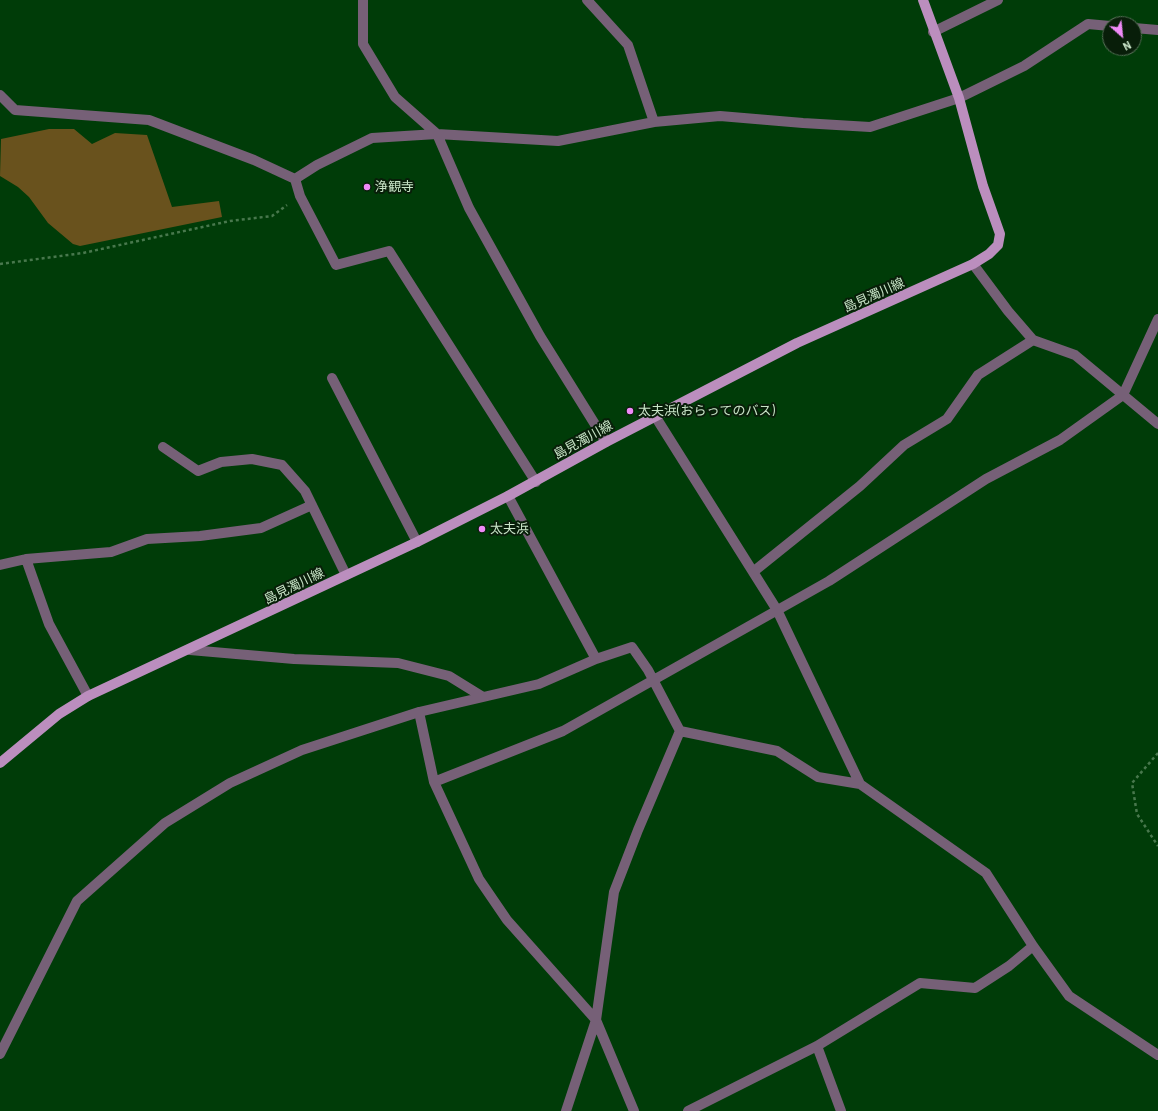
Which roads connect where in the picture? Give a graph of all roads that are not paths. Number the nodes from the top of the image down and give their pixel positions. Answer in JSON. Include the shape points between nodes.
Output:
{"nodes":[{"id":1,"x":363,"y":0,"type":"edge"},
{"id":2,"x":587,"y":0,"type":"edge"},
{"id":3,"x":923,"y":0,"type":"edge"},
{"id":4,"x":998,"y":0,"type":"edge"},
{"id":5,"x":1102,"y":25,"type":"edge"},
{"id":6,"x":1142,"y":29,"type":"edge"},
{"id":7,"x":1158,"y":30,"type":"edge"},
{"id":8,"x":933,"y":32,"type":"junction"},
{"id":9,"x":0,"y":95,"type":"edge"},
{"id":10,"x":959,"y":98,"type":"junction"},
{"id":11,"x":654,"y":122,"type":"junction"},
{"id":12,"x":437,"y":134,"type":"junction"},
{"id":13,"x":295,"y":179,"type":"junction"},
{"id":14,"x":973,"y":264,"type":"junction"},
{"id":15,"x":1158,"y":319,"type":"edge"},
{"id":16,"x":1032,"y":340,"type":"junction"},
{"id":17,"x":332,"y":378,"type":"dead end"},
{"id":18,"x":1123,"y":395,"type":"junction"},
{"id":19,"x":655,"y":416,"type":"junction"},
{"id":20,"x":1158,"y":424,"type":"edge"},
{"id":21,"x":606,"y":442,"type":"junction"},
{"id":22,"x":163,"y":447,"type":"dead end"},
{"id":23,"x":536,"y":482,"type":"junction"},
{"id":24,"x":508,"y":496,"type":"junction"},
{"id":25,"x":312,"y":505,"type":"junction"},
{"id":26,"x":417,"y":542,"type":"junction"},
{"id":27,"x":26,"y":559,"type":"junction"},
{"id":28,"x":0,"y":565,"type":"edge"},
{"id":29,"x":754,"y":572,"type":"junction"},
{"id":30,"x":346,"y":575,"type":"junction"},
{"id":31,"x":778,"y":610,"type":"junction"},
{"id":32,"x":190,"y":650,"type":"junction"},
{"id":33,"x":596,"y":659,"type":"junction"},
{"id":34,"x":654,"y":679,"type":"junction"},
{"id":35,"x":88,"y":696,"type":"junction"},
{"id":36,"x":483,"y":697,"type":"junction"},
{"id":37,"x":419,"y":712,"type":"junction"},
{"id":38,"x":680,"y":731,"type":"junction"},
{"id":39,"x":0,"y":763,"type":"edge"},
{"id":40,"x":434,"y":782,"type":"junction"},
{"id":41,"x":860,"y":784,"type":"junction"},
{"id":42,"x":1033,"y":946,"type":"junction"},
{"id":43,"x":596,"y":1020,"type":"junction"},
{"id":44,"x":818,"y":1046,"type":"junction"},
{"id":45,"x":0,"y":1054,"type":"edge"},
{"id":46,"x":1158,"y":1055,"type":"edge"},
{"id":47,"x":566,"y":1111,"type":"edge"},
{"id":48,"x":634,"y":1111,"type":"edge"},
{"id":49,"x":688,"y":1111,"type":"edge"},
{"id":50,"x":841,"y":1111,"type":"edge"}],
"edges":[{"from":1,"to":12,"type":"street","via":[[362,44],[395,97]]},
{"from":2,"to":11,"type":"street","via":[[628,45]]},
{"from":3,"to":8,"type":"main road","name":"島見濁川線"},
{"from":4,"to":8,"type":"street"},
{"from":5,"to":10,"type":"street","via":[[1088,24],[1024,66]]},
{"from":6,"to":7,"type":"street"},
{"from":8,"to":10,"type":"main road","name":"島見濁川線"},
{"from":9,"to":13,"type":"street","via":[[15,110],[149,120],[254,160]]},
{"from":10,"to":11,"type":"street","via":[[870,127],[720,116]]},
{"from":10,"to":14,"type":"main road","name":"島見濁川線","via":[[983,186],[1000,234],[998,246]]},
{"from":11,"to":12,"type":"street","via":[[558,141]]},
{"from":12,"to":13,"type":"street","via":[[372,138],[317,165]]},
{"from":12,"to":21,"type":"street","via":[[469,208],[536,329]]},
{"from":13,"to":23,"type":"street","via":[[300,196],[336,265],[389,251]]},
{"from":14,"to":16,"type":"street"},
{"from":14,"to":19,"type":"main road","name":"島見濁川線","via":[[797,343]]},
{"from":15,"to":18,"type":"street"},
{"from":16,"to":18,"type":"street","via":[[1075,355]]},
{"from":16,"to":29,"type":"street","via":[[978,375],[947,419],[904,445],[860,486]]},
{"from":17,"to":26,"type":"street"},
{"from":18,"to":20,"type":"street"},
{"from":18,"to":31,"type":"street","via":[[1060,440],[986,479],[829,581]]},
{"from":19,"to":21,"type":"main road","name":"島見濁川線"},
{"from":19,"to":29,"type":"street"},
{"from":21,"to":23,"type":"main road","name":"島見濁川線"},
{"from":22,"to":25,"type":"street","via":[[198,471],[221,462],[252,459],[282,465],[305,491]]},
{"from":23,"to":24,"type":"main road","name":"島見濁川線"},
{"from":24,"to":26,"type":"main road","name":"島見濁川線"},
{"from":24,"to":33,"type":"street"},
{"from":25,"to":27,"type":"street","via":[[261,528],[200,536],[147,539],[111,552]]},
{"from":25,"to":30,"type":"street"},
{"from":26,"to":30,"type":"main road","name":"島見濁川線"},
{"from":27,"to":28,"type":"street"},
{"from":27,"to":35,"type":"street","via":[[49,624]]},
{"from":29,"to":31,"type":"street"},
{"from":30,"to":32,"type":"main road","name":"島見濁川線"},
{"from":31,"to":34,"type":"street"},
{"from":31,"to":41,"type":"street"},
{"from":32,"to":35,"type":"main road","name":"島見濁川線"},
{"from":32,"to":36,"type":"street","via":[[294,659],[398,663],[449,676]]},
{"from":33,"to":34,"type":"street","via":[[632,647]]},
{"from":33,"to":36,"type":"street","via":[[539,684]]},
{"from":34,"to":38,"type":"street"},
{"from":34,"to":40,"type":"street","via":[[563,731]]},
{"from":35,"to":39,"type":"main road","name":"島見濁川線","via":[[59,714]]},
{"from":36,"to":37,"type":"street"},
{"from":37,"to":40,"type":"street"},
{"from":37,"to":45,"type":"street","via":[[302,750],[230,783],[165,822],[77,901]]},
{"from":38,"to":41,"type":"street","via":[[777,751],[818,777]]},
{"from":38,"to":43,"type":"street","via":[[614,892]]},
{"from":40,"to":43,"type":"street","via":[[479,879],[507,920]]},
{"from":41,"to":42,"type":"street","via":[[986,873]]},
{"from":42,"to":44,"type":"street","via":[[1009,966],[975,988],[920,983]]},
{"from":42,"to":46,"type":"street","via":[[1069,996]]},
{"from":43,"to":47,"type":"street"},
{"from":43,"to":48,"type":"street"},
{"from":44,"to":49,"type":"street"},
{"from":44,"to":50,"type":"street"}]}
